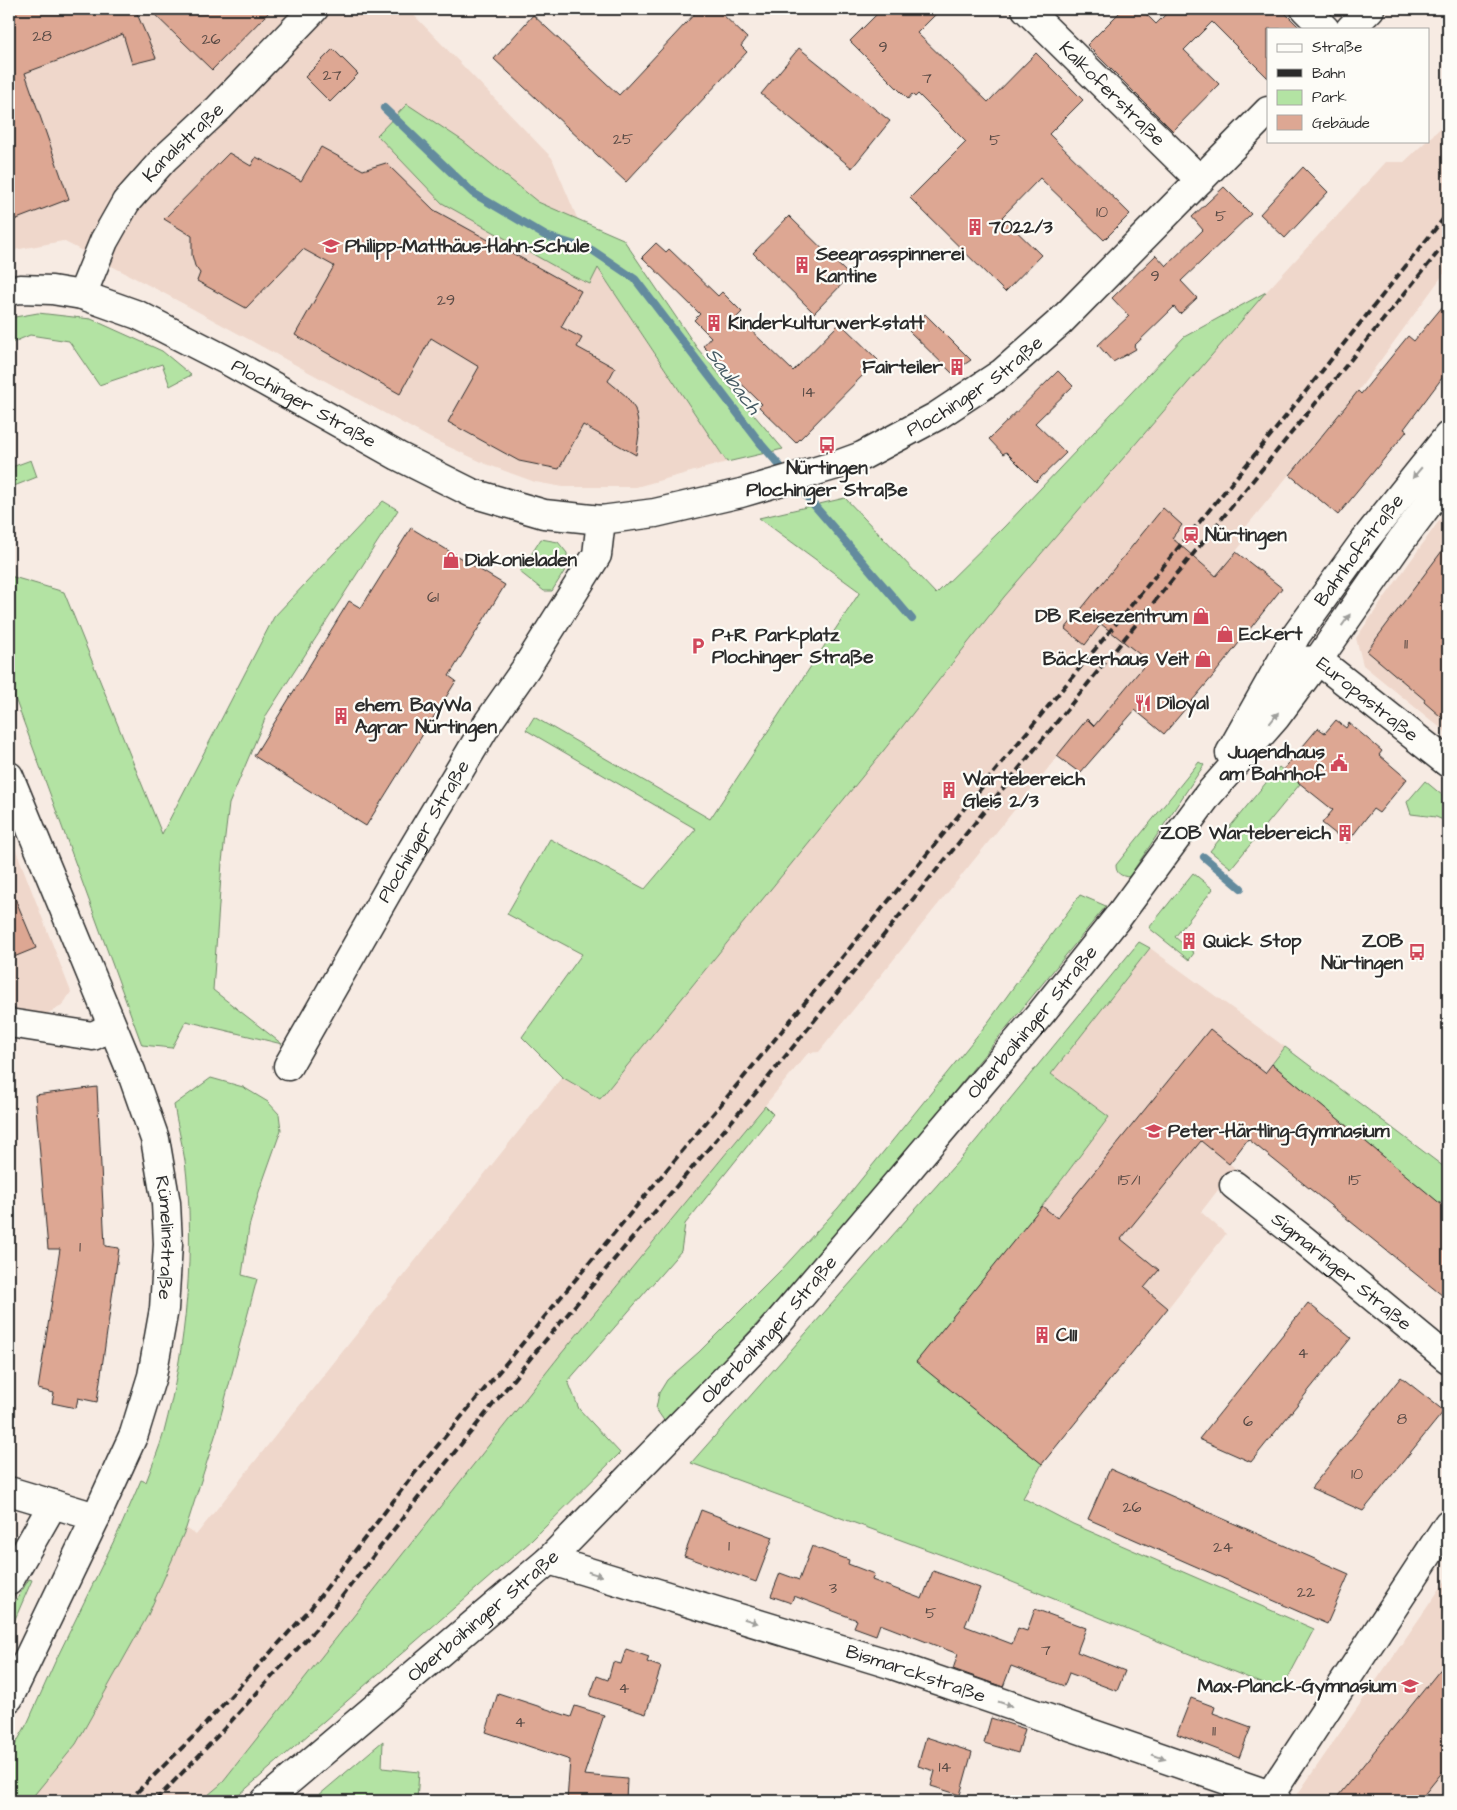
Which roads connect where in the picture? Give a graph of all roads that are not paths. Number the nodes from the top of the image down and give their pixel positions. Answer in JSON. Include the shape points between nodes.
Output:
{"nodes":[{"id":1,"x":314,"y":9,"type":"edge"},
{"id":2,"x":1026,"y":9,"type":"edge"},
{"id":3,"x":1305,"y":9,"type":"edge"},
{"id":4,"x":1370,"y":9,"type":"edge"},
{"id":5,"x":1324,"y":28,"type":"edge"},
{"id":6,"x":1351,"y":28,"type":"edge"},
{"id":7,"x":1267,"y":112,"type":"edge"},
{"id":8,"x":1200,"y":180,"type":"junction"},
{"id":9,"x":9,"y":291,"type":"edge"},
{"id":10,"x":82,"y":294,"type":"junction"},
{"id":11,"x":1448,"y":436,"type":"edge"},
{"id":12,"x":1448,"y":478,"type":"edge"},
{"id":13,"x":601,"y":520,"type":"junction"},
{"id":14,"x":1323,"y":598,"type":"junction"},
{"id":15,"x":1318,"y":660,"type":"junction"},
{"id":16,"x":1278,"y":668,"type":"junction"},
{"id":17,"x":1448,"y":763,"type":"edge"},
{"id":18,"x":9,"y":776,"type":"edge"},
{"id":19,"x":1208,"y":794,"type":"junction"},
{"id":20,"x":9,"y":1023,"type":"edge"},
{"id":21,"x":112,"y":1028,"type":"junction"},
{"id":22,"x":288,"y":1066,"type":"dead end"},
{"id":23,"x":1234,"y":1185,"type":"dead end"},
{"id":24,"x":1448,"y":1359,"type":"edge"},
{"id":25,"x":9,"y":1491,"type":"edge"},
{"id":26,"x":53,"y":1504,"type":"junction"},
{"id":27,"x":96,"y":1517,"type":"junction"},
{"id":28,"x":1448,"y":1524,"type":"edge"},
{"id":29,"x":549,"y":1560,"type":"junction"},
{"id":30,"x":9,"y":1580,"type":"edge"},
{"id":31,"x":9,"y":1698,"type":"edge"},
{"id":32,"x":1274,"y":1798,"type":"edge"},
{"id":33,"x":265,"y":1801,"type":"edge"}],
"edges":[{"from":1,"to":10,"type":"street","name":"Kanalstraße","via":[[164,159],[126,202],[104,241]]},
{"from":2,"to":8,"type":"street","name":"Kalkoferstraße"},
{"from":3,"to":5,"type":"street"},
{"from":4,"to":6,"type":"street"},
{"from":7,"to":8,"type":"street","name":"Plochinger Straße"},
{"from":8,"to":13,"type":"street","name":"Plochinger Straße","via":[[1060,322],[1002,373],[936,416],[862,456],[808,473],[655,513]]},
{"from":9,"to":10,"type":"street","name":"Plochinger Straße","via":[[52,290]]},
{"from":10,"to":13,"type":"street","name":"Plochinger Straße","via":[[172,332],[472,493],[544,514]]},
{"from":11,"to":14,"type":"street","name":"Bahnhofstraße","one_way":true},
{"from":15,"to":12,"type":"street","name":"Bahnhofstraße","one_way":true},
{"from":13,"to":22,"type":"street","name":"Plochinger Straße","via":[[597,555],[489,721]]},
{"from":14,"to":15,"type":"street","via":[[1315,638]]},
{"from":14,"to":16,"type":"street","name":"Bahnhofstraße"},
{"from":15,"to":16,"type":"street","name":"Europastraße"},
{"from":15,"to":17,"type":"street","name":"Europastraße"},
{"from":19,"to":15,"type":"street","name":"Oberboihinger Straße","one_way":true,"via":[[1276,717]]},
{"from":16,"to":19,"type":"street","name":"Oberboihinger Straße"},
{"from":18,"to":21,"type":"street","name":"Rümelinstraße"},
{"from":19,"to":29,"type":"street","name":"Oberboihinger Straße","via":[[1128,904],[1042,1012],[768,1335]]},
{"from":20,"to":21,"type":"street","via":[[93,1036]]},
{"from":21,"to":27,"type":"street","name":"Rümelinstraße","via":[[155,1139],[166,1203],[168,1244],[164,1309],[152,1376],[134,1434]]},
{"from":23,"to":24,"type":"street","name":"Sigmaringer Straße"},
{"from":25,"to":26,"type":"street"},
{"from":26,"to":27,"type":"street"},
{"from":26,"to":30,"type":"street"},
{"from":27,"to":31,"type":"street","name":"Rümelinstraße"},
{"from":28,"to":32,"type":"street"},
{"from":29,"to":32,"type":"street","name":"Bismarckstraße","one_way":true,"via":[[893,1665]]},
{"from":29,"to":33,"type":"street","name":"Oberboihinger Straße"}]}
